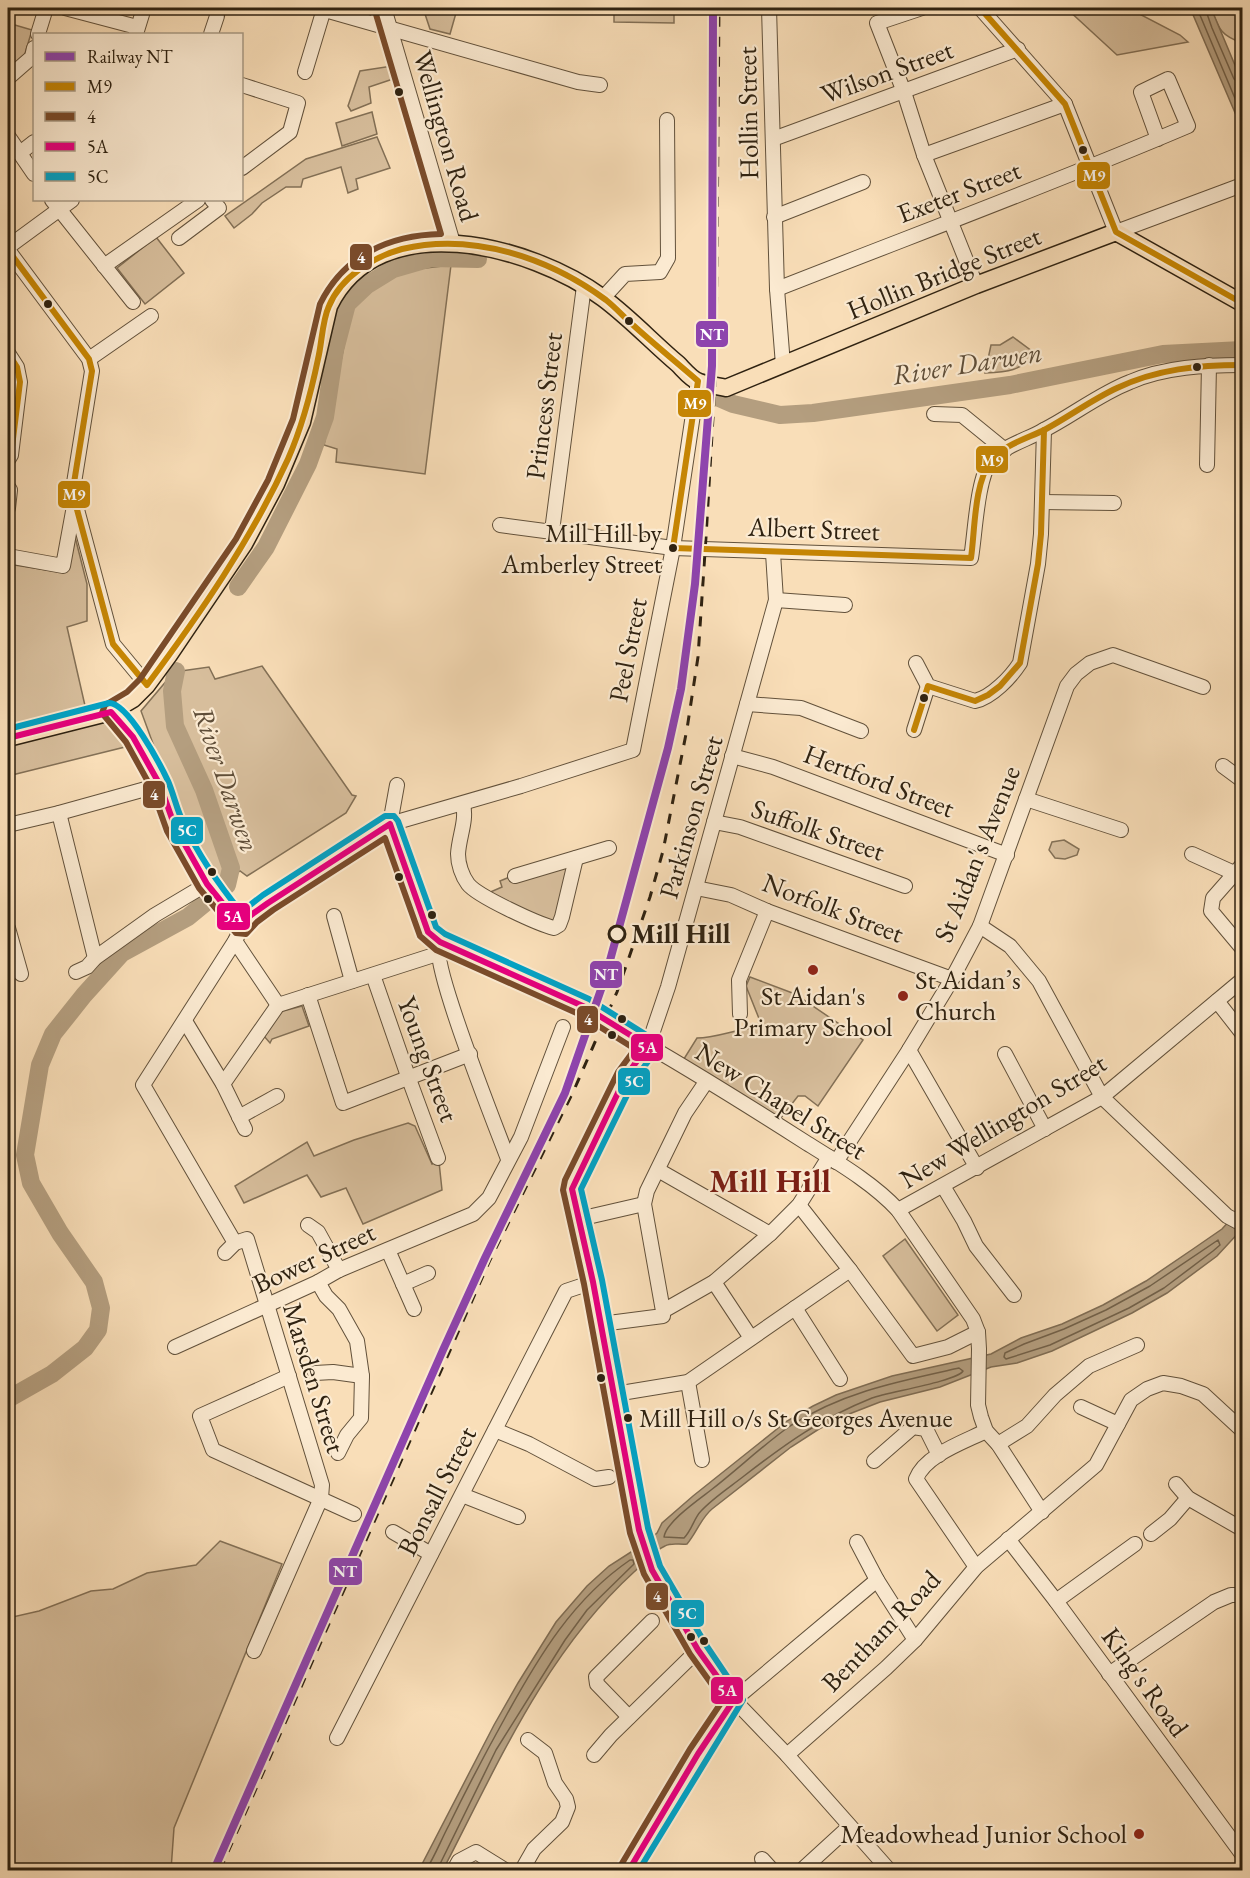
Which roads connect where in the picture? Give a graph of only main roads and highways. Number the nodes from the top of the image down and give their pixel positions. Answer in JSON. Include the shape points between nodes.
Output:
{"nodes":[{"id":1,"x":1242,"y":303,"type":"edge"},
{"id":2,"x":8,"y":738,"type":"edge"}],
"edges":[{"from":1,"to":2,"type":"main road","name":"Hollin Bridge Street","via":[[1116,232],[726,388],[698,381],[603,298],[529,258],[453,243],[413,245],[383,255],[362,267],[336,292],[329,306],[302,422],[276,484],[244,544],[147,685],[134,699],[111,712]]}]}
